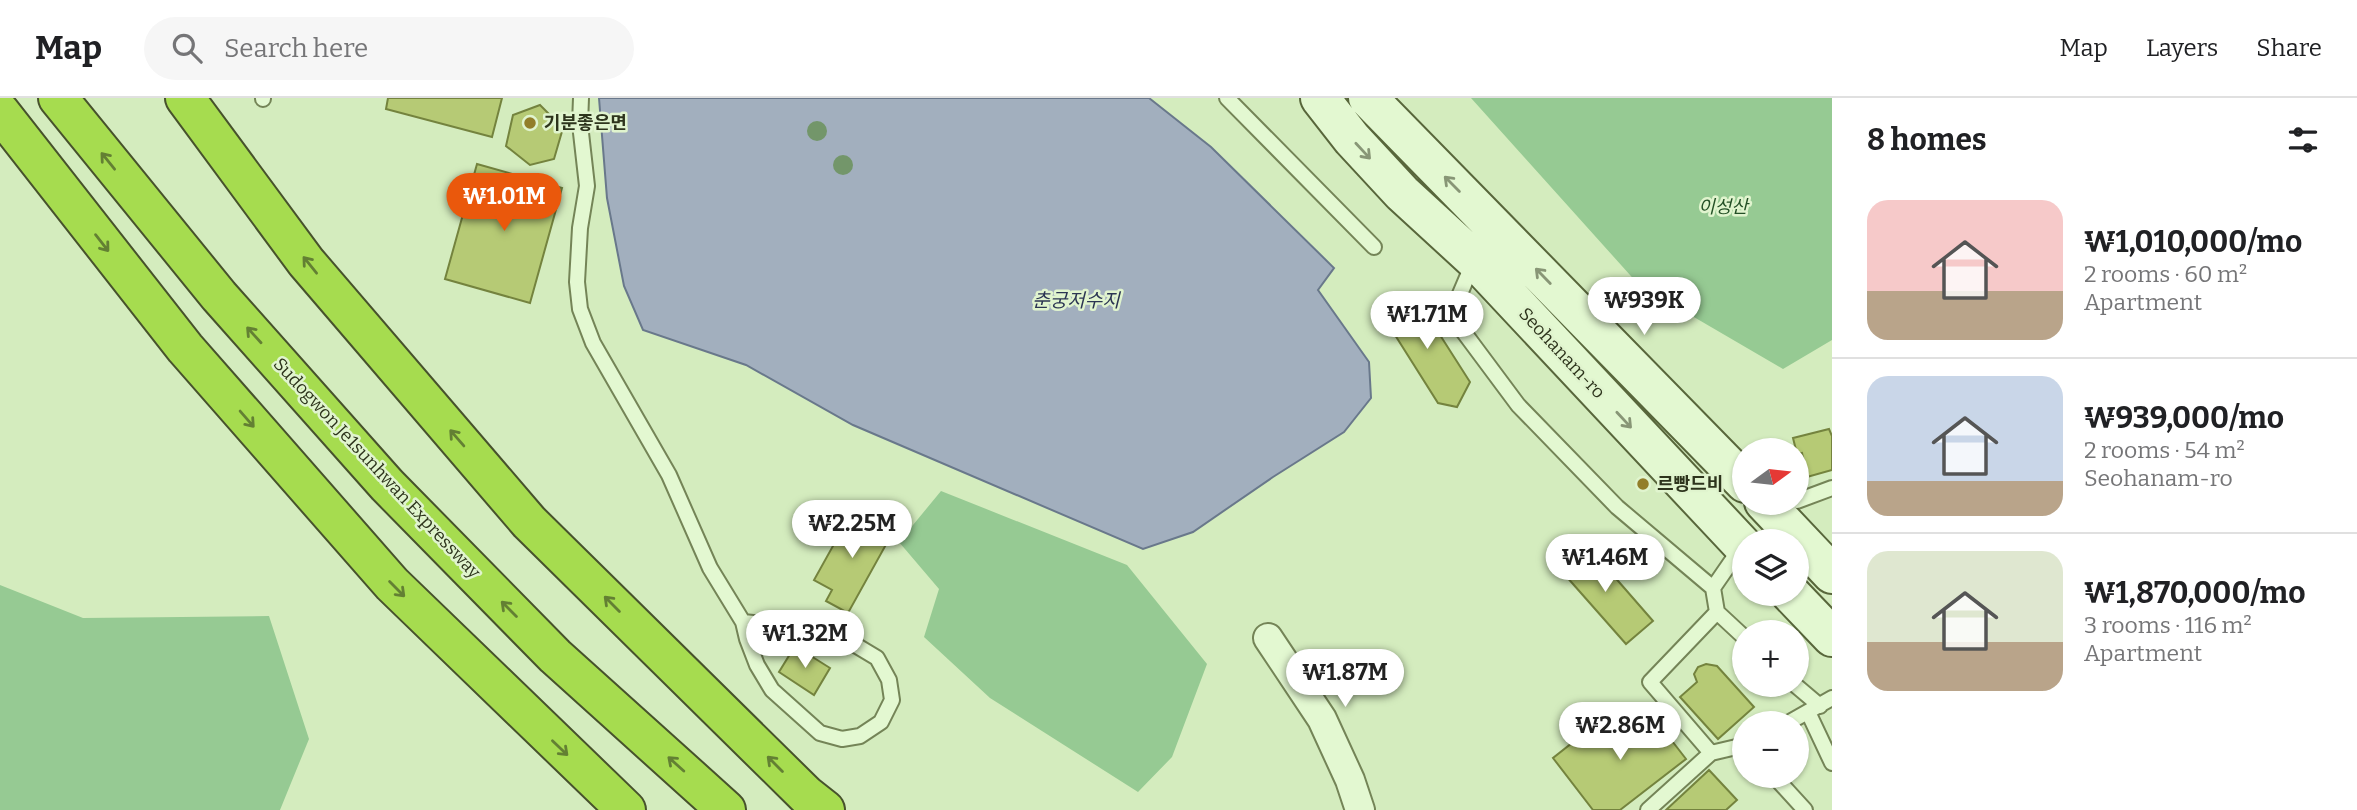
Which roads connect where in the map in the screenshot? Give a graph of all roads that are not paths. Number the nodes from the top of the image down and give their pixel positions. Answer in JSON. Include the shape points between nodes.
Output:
{"nodes":[{"id":1,"x":58,"y":98,"type":"edge"},
{"id":2,"x":185,"y":98,"type":"edge"},
{"id":3,"x":582,"y":98,"type":"edge"},
{"id":4,"x":1227,"y":98,"type":"edge"},
{"id":5,"x":1320,"y":98,"type":"edge"},
{"id":6,"x":1368,"y":98,"type":"edge"},
{"id":7,"x":0,"y":112,"type":"edge"},
{"id":8,"x":1374,"y":247,"type":"dead end"},
{"id":9,"x":1475,"y":260,"type":"junction"},
{"id":10,"x":1732,"y":470,"type":"edge"},
{"id":11,"x":1832,"y":488,"type":"edge"},
{"id":12,"x":1810,"y":495,"type":"edge"},
{"id":13,"x":1790,"y":515,"type":"edge"},
{"id":14,"x":1732,"y":535,"type":"edge"},
{"id":15,"x":1732,"y":560,"type":"edge"},
{"id":16,"x":1832,"y":575,"type":"edge"},
{"id":17,"x":1713,"y":588,"type":"junction"},
{"id":18,"x":1802,"y":606,"type":"edge"},
{"id":19,"x":1717,"y":612,"type":"junction"},
{"id":20,"x":743,"y":622,"type":"junction"},
{"id":21,"x":1732,"y":626,"type":"edge"},
{"id":22,"x":1832,"y":637,"type":"edge"},
{"id":23,"x":1269,"y":638,"type":"dead end"},
{"id":24,"x":1820,"y":705,"type":"edge"},
{"id":25,"x":1732,"y":748,"type":"edge"},
{"id":26,"x":1711,"y":753,"type":"junction"},
{"id":27,"x":1832,"y":763,"type":"edge"},
{"id":28,"x":1785,"y":788,"type":"edge"},
{"id":29,"x":626,"y":810,"type":"edge"},
{"id":30,"x":726,"y":810,"type":"edge"},
{"id":31,"x":825,"y":810,"type":"edge"},
{"id":32,"x":1360,"y":810,"type":"edge"},
{"id":33,"x":1648,"y":810,"type":"edge"},
{"id":34,"x":1805,"y":810,"type":"edge"}],
"edges":[{"from":30,"to":1,"type":"highway","name":"Sudogwon Je1sunhwan Expressway","one_way":true,"via":[[555,656],[387,485],[219,296]]},
{"from":31,"to":2,"type":"highway","one_way":true,"via":[[528,522],[306,262]]},
{"from":3,"to":20,"type":"lane","via":[[587,186],[580,228],[580,309],[593,343],[669,475],[710,568]]},
{"from":4,"to":8,"type":"lane"},
{"from":5,"to":9,"type":"street","name":"Seohanam-ro","one_way":true,"via":[[1402,193]]},
{"from":10,"to":6,"type":"street","one_way":true},
{"from":7,"to":29,"type":"highway","one_way":true,"via":[[185,348],[392,584]]},
{"from":9,"to":14,"type":"street","name":"Seohanam-ro","one_way":true},
{"from":9,"to":17,"type":"lane","via":[[1451,315],[1518,405],[1617,507]]},
{"from":11,"to":12,"type":"lane"},
{"from":13,"to":16,"type":"street"},
{"from":15,"to":17,"type":"lane"},
{"from":17,"to":19,"type":"lane"},
{"from":18,"to":22,"type":"street"},
{"from":19,"to":21,"type":"lane"},
{"from":19,"to":26,"type":"lane","via":[[1650,682]]},
{"from":20,"to":20,"type":"lane","via":[[757,665],[772,690],[820,733],[842,739],[860,736],[881,722],[892,700],[889,680],[877,658],[847,640],[806,628]]},
{"from":23,"to":32,"type":"street","via":[[1322,719]]},
{"from":24,"to":27,"type":"lane"},
{"from":25,"to":26,"type":"lane"},
{"from":26,"to":33,"type":"lane"},
{"from":28,"to":34,"type":"lane"}]}
